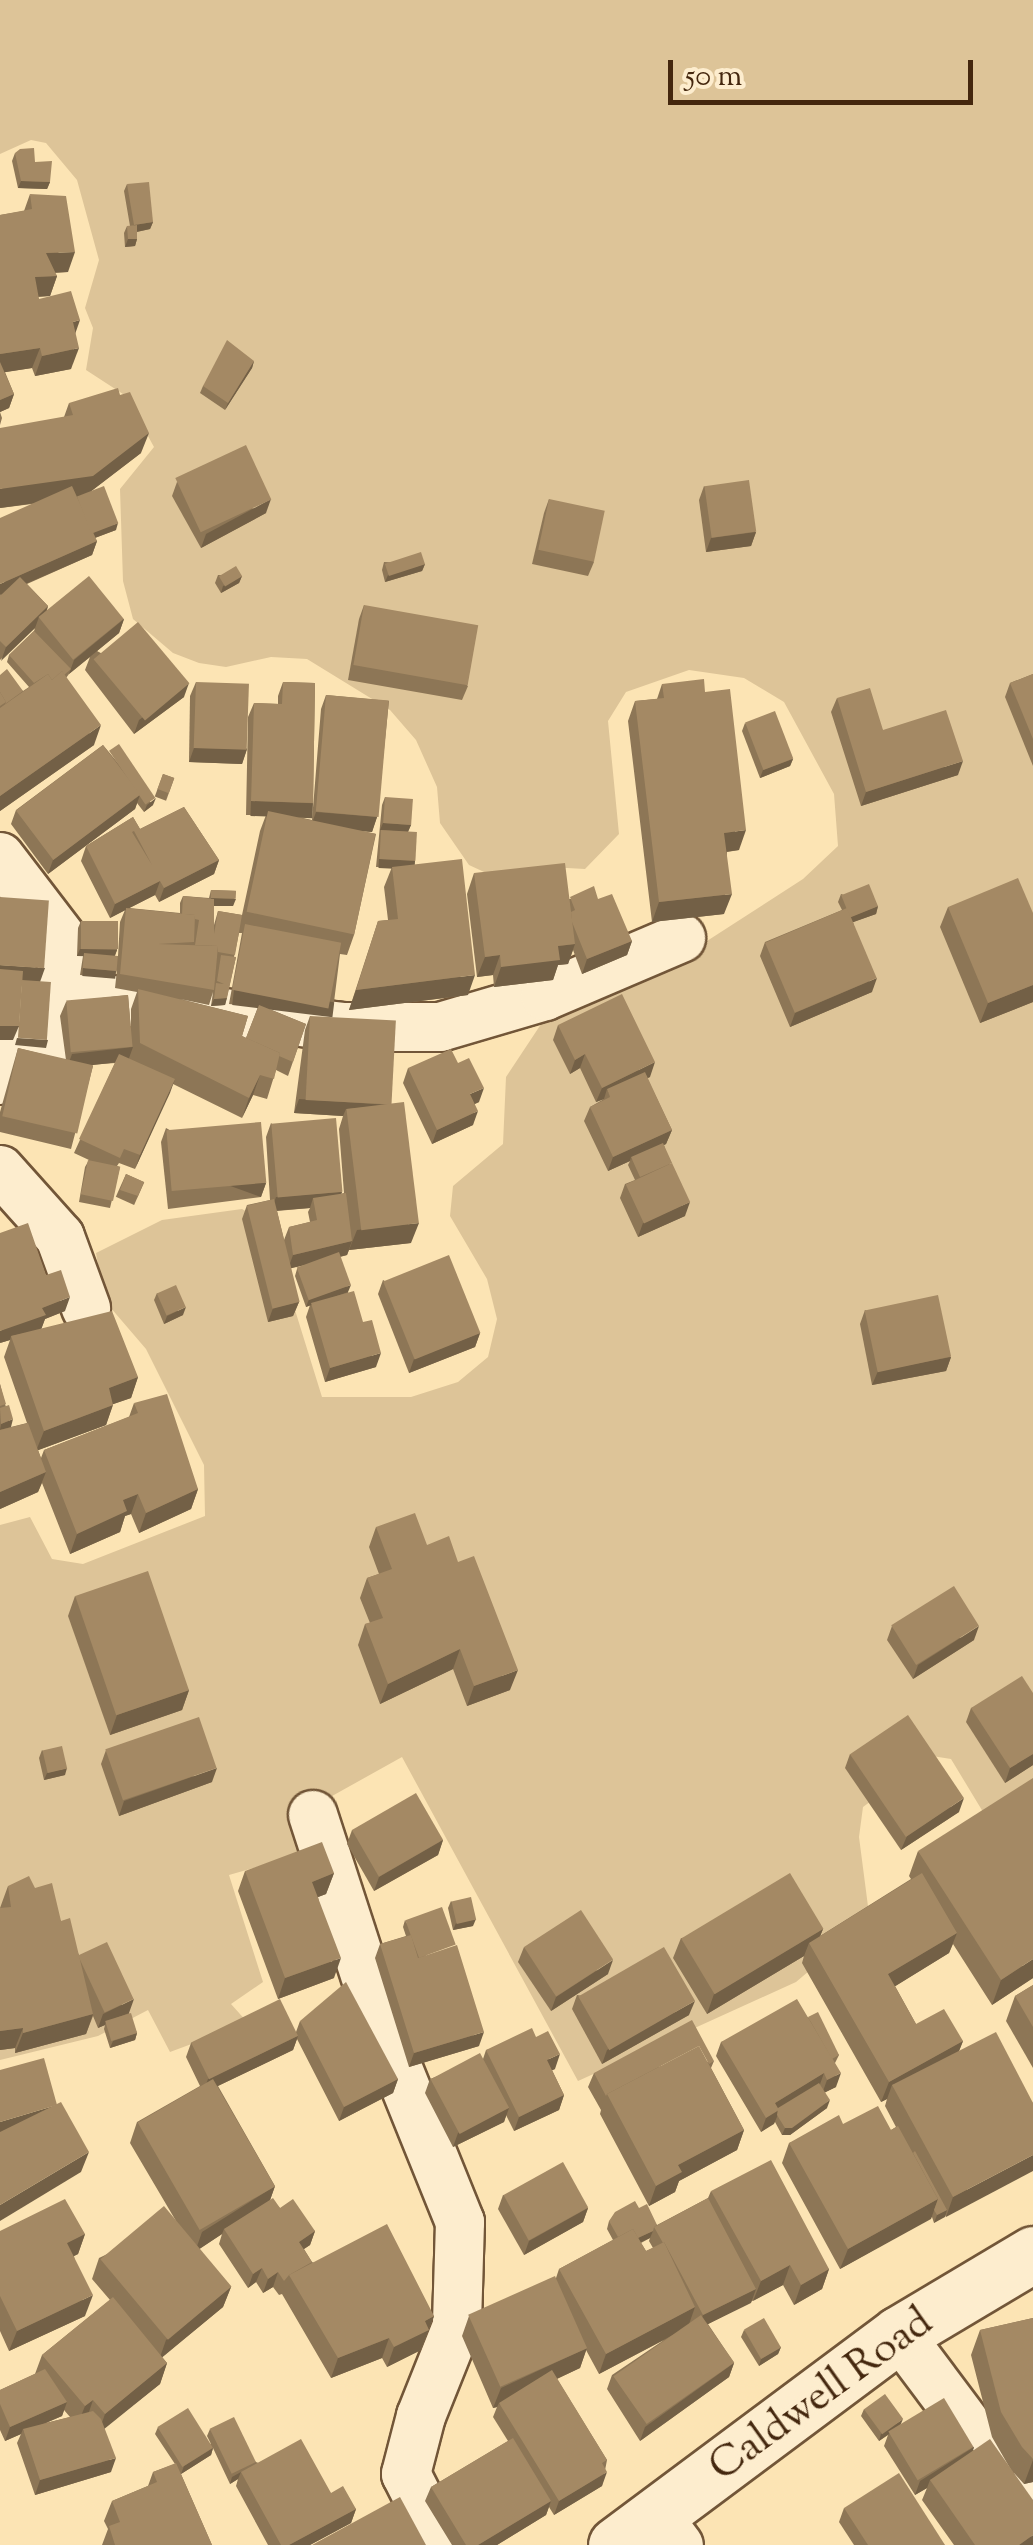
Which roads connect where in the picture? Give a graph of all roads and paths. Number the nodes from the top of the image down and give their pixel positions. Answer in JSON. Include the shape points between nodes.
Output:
{"nodes":[{"id":1,"x":0,"y":856,"type":"edge"},
{"id":2,"x":681,"y":938,"type":"dead end"},
{"id":3,"x":62,"y":994,"type":"junction"},
{"id":4,"x":0,"y":1080,"type":"edge"},
{"id":5,"x":0,"y":1170,"type":"edge"},
{"id":6,"x":86,"y":1308,"type":"dead end"},
{"id":7,"x":313,"y":1815,"type":"dead end"},
{"id":8,"x":1033,"y":2254,"type":"edge"},
{"id":9,"x":900,"y":2334,"type":"junction"},
{"id":10,"x":1033,"y":2513,"type":"edge"},
{"id":11,"x":650,"y":2535,"type":"edge"},
{"id":12,"x":442,"y":2545,"type":"edge"}],
"edges":[{"from":1,"to":3,"type":"street","via":[[64,942]]},
{"from":2,"to":3,"type":"street","via":[[545,996],[440,1027],[342,1027]]},
{"from":3,"to":4,"type":"street","via":[[52,1052],[11,1051]]},
{"from":5,"to":6,"type":"street","via":[[60,1238]]},
{"from":7,"to":12,"type":"street","via":[[384,2034],[460,2222],[457,2326],[406,2474]]},
{"from":8,"to":9,"type":"main road","name":"Caldwell Road"},
{"from":9,"to":10,"type":"street"},
{"from":9,"to":11,"type":"main road","name":"Caldwell Road"}]}
